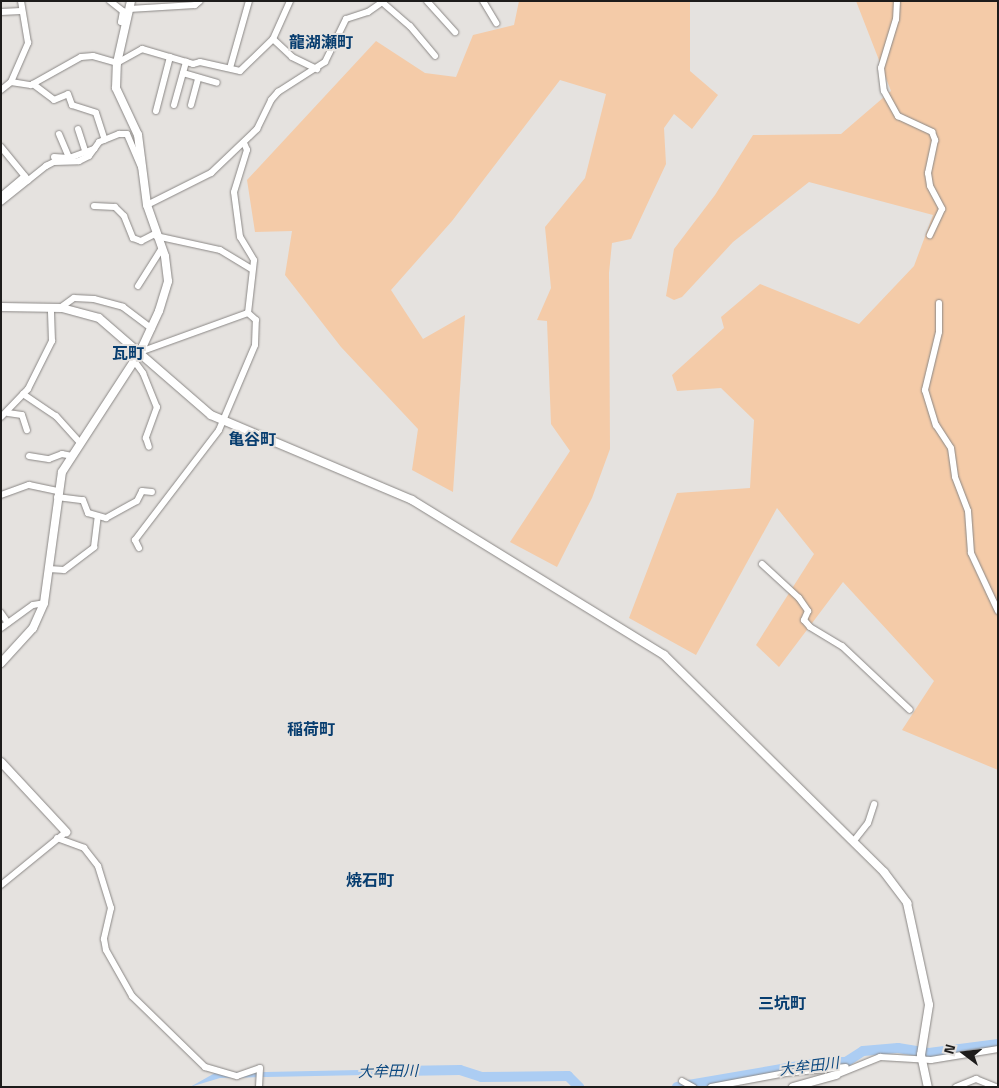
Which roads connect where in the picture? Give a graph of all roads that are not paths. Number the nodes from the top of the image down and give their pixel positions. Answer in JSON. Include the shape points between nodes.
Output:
{"nodes":[{"id":1,"x":21,"y":1,"type":"edge"},
{"id":2,"x":110,"y":1,"type":"edge"},
{"id":3,"x":200,"y":1,"type":"edge"},
{"id":4,"x":249,"y":1,"type":"edge"},
{"id":5,"x":290,"y":1,"type":"edge"},
{"id":6,"x":427,"y":1,"type":"edge"},
{"id":7,"x":482,"y":1,"type":"edge"},
{"id":8,"x":897,"y":1,"type":"edge"},
{"id":9,"x":383,"y":2,"type":"edge"},
{"id":10,"x":130,"y":5,"type":"edge"},
{"id":11,"x":21,"y":11,"type":"junction"},
{"id":12,"x":1,"y":12,"type":"edge"},
{"id":13,"x":496,"y":22,"type":"dead end"},
{"id":14,"x":126,"y":23,"type":"junction"},
{"id":15,"x":455,"y":32,"type":"dead end"},
{"id":16,"x":273,"y":39,"type":"junction"},
{"id":17,"x":435,"y":56,"type":"dead end"},
{"id":18,"x":170,"y":57,"type":"junction"},
{"id":19,"x":186,"y":62,"type":"junction"},
{"id":20,"x":117,"y":63,"type":"junction"},
{"id":21,"x":230,"y":68,"type":"junction"},
{"id":22,"x":317,"y":68,"type":"junction"},
{"id":23,"x":183,"y":73,"type":"junction"},
{"id":24,"x":198,"y":78,"type":"junction"},
{"id":25,"x":11,"y":82,"type":"junction"},
{"id":26,"x":33,"y":84,"type":"junction"},
{"id":27,"x":217,"y":84,"type":"dead end"},
{"id":28,"x":1,"y":90,"type":"edge"},
{"id":29,"x":174,"y":105,"type":"dead end"},
{"id":30,"x":191,"y":106,"type":"dead end"},
{"id":31,"x":156,"y":111,"type":"dead end"},
{"id":32,"x":78,"y":130,"type":"dead end"},
{"id":33,"x":60,"y":134,"type":"dead end"},
{"id":34,"x":105,"y":140,"type":"junction"},
{"id":35,"x":244,"y":142,"type":"junction"},
{"id":36,"x":1,"y":147,"type":"edge"},
{"id":37,"x":94,"y":149,"type":"junction"},
{"id":38,"x":84,"y":151,"type":"junction"},
{"id":39,"x":54,"y":157,"type":"dead end"},
{"id":40,"x":69,"y":158,"type":"junction"},
{"id":41,"x":143,"y":171,"type":"junction"},
{"id":42,"x":26,"y":178,"type":"junction"},
{"id":43,"x":1,"y":196,"type":"edge"},
{"id":44,"x":1,"y":202,"type":"edge"},
{"id":45,"x":147,"y":205,"type":"junction"},
{"id":46,"x":94,"y":206,"type":"dead end"},
{"id":47,"x":155,"y":235,"type":"junction"},
{"id":48,"x":930,"y":235,"type":"dead end"},
{"id":49,"x":162,"y":248,"type":"junction"},
{"id":50,"x":252,"y":269,"type":"junction"},
{"id":51,"x":138,"y":286,"type":"dead end"},
{"id":52,"x":940,"y":303,"type":"dead end"},
{"id":53,"x":1,"y":307,"type":"edge"},
{"id":54,"x":51,"y":308,"type":"junction"},
{"id":55,"x":60,"y":308,"type":"junction"},
{"id":56,"x":248,"y":313,"type":"junction"},
{"id":57,"x":152,"y":329,"type":"junction"},
{"id":58,"x":140,"y":352,"type":"junction"},
{"id":59,"x":134,"y":362,"type":"junction"},
{"id":60,"x":23,"y":394,"type":"junction"},
{"id":61,"x":8,"y":413,"type":"junction"},
{"id":62,"x":1,"y":418,"type":"edge"},
{"id":63,"x":223,"y":422,"type":"junction"},
{"id":64,"x":28,"y":430,"type":"dead end"},
{"id":65,"x":80,"y":443,"type":"junction"},
{"id":66,"x":149,"y":447,"type":"dead end"},
{"id":67,"x":29,"y":456,"type":"dead end"},
{"id":68,"x":72,"y":456,"type":"junction"},
{"id":69,"x":152,"y":492,"type":"dead end"},
{"id":70,"x":57,"y":494,"type":"junction"},
{"id":71,"x":1,"y":495,"type":"edge"},
{"id":72,"x":98,"y":516,"type":"junction"},
{"id":73,"x":139,"y":548,"type":"dead end"},
{"id":74,"x":762,"y":564,"type":"dead end"},
{"id":75,"x":49,"y":569,"type":"junction"},
{"id":76,"x":44,"y":604,"type":"junction"},
{"id":77,"x":998,"y":611,"type":"edge"},
{"id":78,"x":1,"y":613,"type":"edge"},
{"id":79,"x":8,"y":623,"type":"junction"},
{"id":80,"x":1,"y":628,"type":"edge"},
{"id":81,"x":1,"y":664,"type":"edge"},
{"id":82,"x":910,"y":710,"type":"dead end"},
{"id":83,"x":1,"y":762,"type":"edge"},
{"id":84,"x":874,"y":804,"type":"dead end"},
{"id":85,"x":66,"y":832,"type":"joint"},
{"id":86,"x":57,"y":838,"type":"junction"},
{"id":87,"x":853,"y":842,"type":"junction"},
{"id":88,"x":1,"y":885,"type":"edge"},
{"id":89,"x":998,"y":1050,"type":"edge"},
{"id":90,"x":922,"y":1058,"type":"junction"},
{"id":91,"x":849,"y":1067,"type":"junction"},
{"id":92,"x":836,"y":1075,"type":"joint"},
{"id":93,"x":682,"y":1081,"type":"dead end"},
{"id":94,"x":259,"y":1087,"type":"edge"},
{"id":95,"x":693,"y":1087,"type":"edge"},
{"id":96,"x":711,"y":1087,"type":"edge"},
{"id":97,"x":792,"y":1087,"type":"edge"},
{"id":98,"x":928,"y":1087,"type":"edge"},
{"id":99,"x":956,"y":1087,"type":"edge"},
{"id":100,"x":996,"y":1087,"type":"edge"}],
"edges":[{"from":1,"to":11,"type":"street"},
{"from":2,"to":14,"type":"street","via":[[123,11],[121,22]]},
{"from":3,"to":10,"type":"street","via":[[195,5]]},
{"from":4,"to":21,"type":"street"},
{"from":5,"to":16,"type":"street"},
{"from":6,"to":15,"type":"street"},
{"from":7,"to":13,"type":"street"},
{"from":8,"to":48,"type":"street","via":[[896,19],[881,68],[884,91],[898,116],[932,132],[935,140],[928,173],[930,186],[942,208]]},
{"from":9,"to":17,"type":"street","via":[[410,26]]},
{"from":9,"to":22,"type":"street","via":[[368,12],[346,19],[336,44]]},
{"from":10,"to":14,"type":"street"},
{"from":11,"to":12,"type":"street"},
{"from":11,"to":25,"type":"street","via":[[28,43]]},
{"from":14,"to":20,"type":"street"},
{"from":16,"to":21,"type":"street","via":[[244,68]]},
{"from":16,"to":22,"type":"street","via":[[292,57]]},
{"from":18,"to":19,"type":"street"},
{"from":18,"to":20,"type":"street","via":[[142,49]]},
{"from":18,"to":31,"type":"street"},
{"from":19,"to":21,"type":"street"},
{"from":19,"to":23,"type":"street"},
{"from":20,"to":26,"type":"street","via":[[88,56]]},
{"from":20,"to":41,"type":"street","via":[[116,88],[138,135]]},
{"from":22,"to":35,"type":"street","via":[[270,100],[257,129]]},
{"from":23,"to":24,"type":"street"},
{"from":23,"to":29,"type":"street"},
{"from":24,"to":27,"type":"street"},
{"from":24,"to":30,"type":"street"},
{"from":25,"to":26,"type":"street"},
{"from":25,"to":28,"type":"street"},
{"from":26,"to":34,"type":"street","via":[[54,100],[68,94],[72,105],[96,113]]},
{"from":32,"to":38,"type":"street"},
{"from":33,"to":40,"type":"street"},
{"from":34,"to":37,"type":"street"},
{"from":34,"to":41,"type":"street","via":[[127,134]]},
{"from":35,"to":45,"type":"street","via":[[211,173]]},
{"from":35,"to":50,"type":"street","via":[[247,150],[234,192],[240,237],[254,260]]},
{"from":36,"to":42,"type":"street"},
{"from":37,"to":38,"type":"street"},
{"from":37,"to":42,"type":"street","via":[[79,161],[54,162]]},
{"from":38,"to":40,"type":"street"},
{"from":39,"to":40,"type":"street"},
{"from":41,"to":45,"type":"street"},
{"from":42,"to":43,"type":"street"},
{"from":42,"to":44,"type":"street"},
{"from":45,"to":47,"type":"street"},
{"from":46,"to":47,"type":"street","via":[[116,207],[124,216],[133,238],[140,241]]},
{"from":47,"to":49,"type":"street"},
{"from":47,"to":50,"type":"street","via":[[220,250]]},
{"from":49,"to":51,"type":"street"},
{"from":49,"to":57,"type":"street","via":[[168,281]]},
{"from":50,"to":56,"type":"street"},
{"from":52,"to":77,"type":"street","via":[[939,332],[925,390],[936,424],[951,448],[954,477],[968,511],[970,553]]},
{"from":53,"to":54,"type":"street"},
{"from":54,"to":55,"type":"street"},
{"from":54,"to":60,"type":"street","via":[[52,341]]},
{"from":55,"to":57,"type":"street","via":[[74,298],[94,299],[123,307]]},
{"from":55,"to":58,"type":"street","via":[[99,318]]},
{"from":56,"to":58,"type":"street"},
{"from":56,"to":63,"type":"street","via":[[256,320],[255,345]]},
{"from":57,"to":58,"type":"street"},
{"from":58,"to":59,"type":"street"},
{"from":58,"to":63,"type":"street","via":[[201,408]]},
{"from":59,"to":65,"type":"street"},
{"from":59,"to":66,"type":"street","via":[[156,407],[146,438]]},
{"from":60,"to":61,"type":"street"},
{"from":60,"to":65,"type":"street","via":[[56,416]]},
{"from":61,"to":62,"type":"street"},
{"from":61,"to":64,"type":"street","via":[[22,415]]},
{"from":63,"to":73,"type":"street","via":[[176,490],[135,540]]},
{"from":63,"to":87,"type":"street","via":[[412,500],[650,644],[686,675]]},
{"from":65,"to":68,"type":"street"},
{"from":67,"to":68,"type":"street","via":[[49,459],[62,454]]},
{"from":68,"to":70,"type":"street","via":[[62,472]]},
{"from":69,"to":72,"type":"street","via":[[142,491],[136,500],[106,518]]},
{"from":70,"to":71,"type":"street","via":[[30,484]]},
{"from":70,"to":72,"type":"street","via":[[83,500],[88,513]]},
{"from":70,"to":75,"type":"street"},
{"from":72,"to":75,"type":"street","via":[[94,547],[64,570]]},
{"from":74,"to":82,"type":"street","via":[[799,598],[808,612],[804,620],[810,627],[842,646]]},
{"from":75,"to":76,"type":"street"},
{"from":76,"to":79,"type":"street","via":[[33,604]]},
{"from":76,"to":81,"type":"street","via":[[32,628]]},
{"from":78,"to":79,"type":"street"},
{"from":79,"to":80,"type":"street"},
{"from":83,"to":85,"type":"street"},
{"from":84,"to":87,"type":"street","via":[[868,823]]},
{"from":85,"to":86,"type":"street"},
{"from":86,"to":88,"type":"street"},
{"from":86,"to":94,"type":"street","via":[[84,848],[98,866],[111,908],[104,939],[106,950],[132,996],[205,1067],[237,1076],[260,1068]]},
{"from":87,"to":90,"type":"street","via":[[894,884],[907,903],[929,1005]]},
{"from":89,"to":90,"type":"street"},
{"from":90,"to":91,"type":"street","via":[[880,1057]]},
{"from":90,"to":98,"type":"street"},
{"from":91,"to":92,"type":"street"},
{"from":91,"to":96,"type":"street","via":[[786,1073]]},
{"from":92,"to":97,"type":"street"},
{"from":93,"to":95,"type":"street"},
{"from":99,"to":100,"type":"street","via":[[976,1079]]}]}
